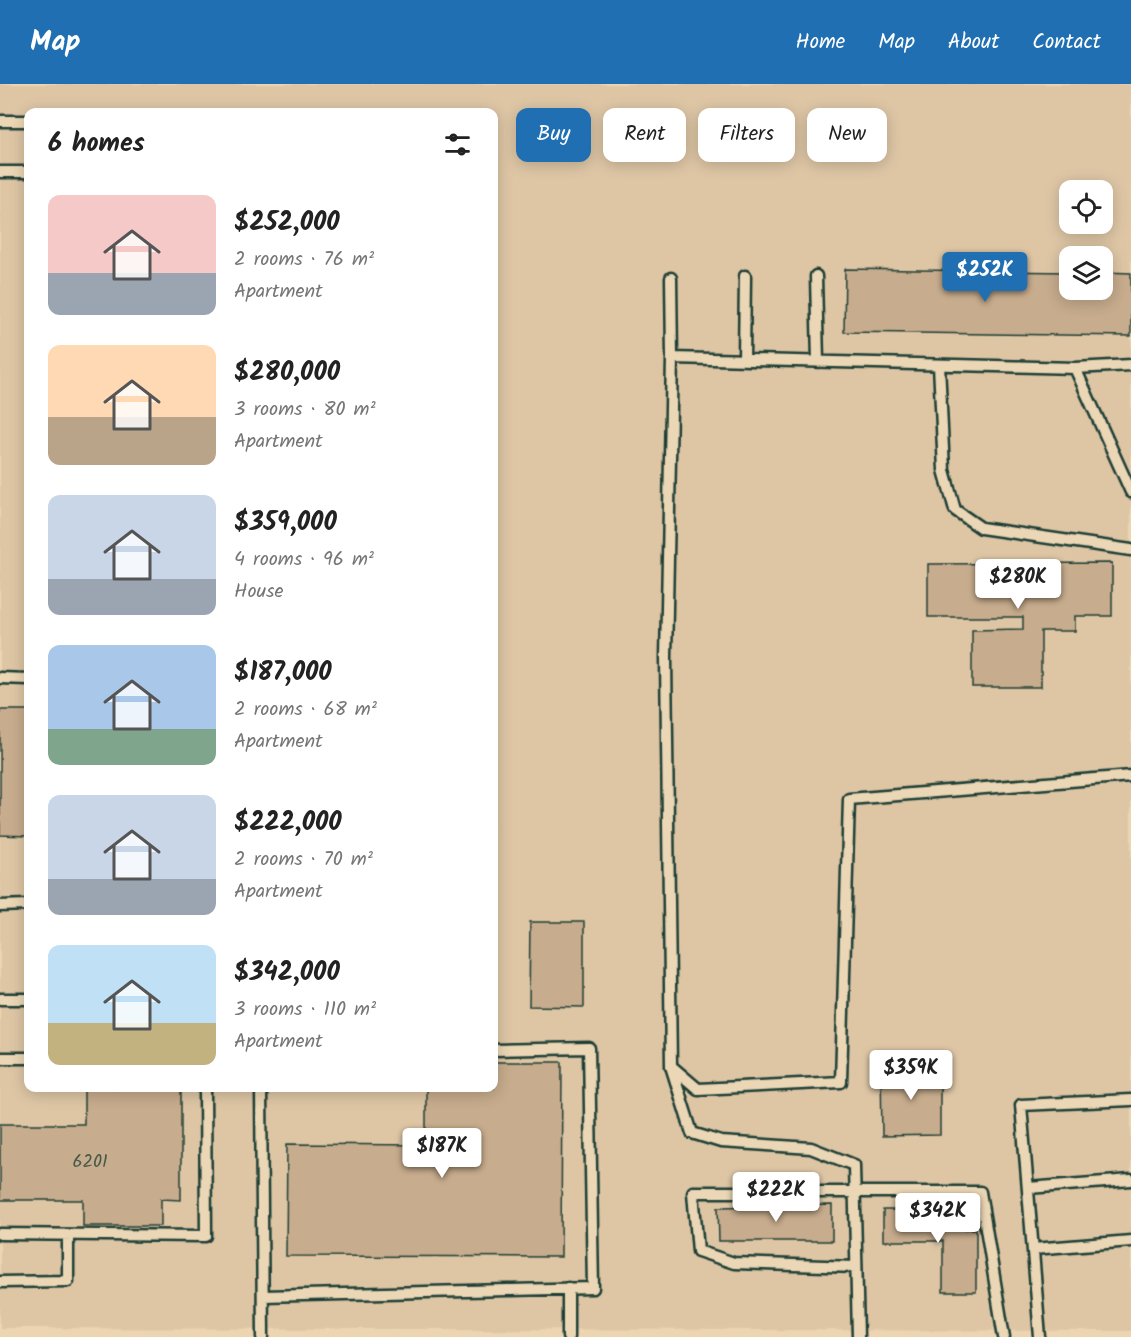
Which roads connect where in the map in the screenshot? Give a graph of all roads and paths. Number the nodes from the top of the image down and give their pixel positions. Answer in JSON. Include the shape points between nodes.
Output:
{"nodes":[{"id":1,"x":24,"y":121,"type":"edge"},
{"id":2,"x":0,"y":122,"type":"edge"},
{"id":3,"x":0,"y":172,"type":"edge"},
{"id":4,"x":24,"y":172,"type":"edge"},
{"id":5,"x":745,"y":276,"type":"dead end"},
{"id":6,"x":816,"y":276,"type":"dead end"},
{"id":7,"x":671,"y":278,"type":"dead end"},
{"id":8,"x":672,"y":358,"type":"junction"},
{"id":9,"x":744,"y":360,"type":"junction"},
{"id":10,"x":818,"y":362,"type":"junction"},
{"id":11,"x":939,"y":365,"type":"junction"},
{"id":12,"x":1131,"y":365,"type":"edge"},
{"id":13,"x":1075,"y":368,"type":"junction"},
{"id":14,"x":1131,"y":492,"type":"edge"},
{"id":15,"x":1131,"y":550,"type":"edge"},
{"id":16,"x":0,"y":678,"type":"edge"},
{"id":17,"x":24,"y":679,"type":"edge"},
{"id":18,"x":1131,"y":776,"type":"edge"},
{"id":19,"x":24,"y":905,"type":"edge"},
{"id":20,"x":0,"y":906,"type":"edge"},
{"id":21,"x":0,"y":999,"type":"edge"},
{"id":22,"x":24,"y":999,"type":"edge"},
{"id":23,"x":498,"y":1050,"type":"edge"},
{"id":24,"x":0,"y":1058,"type":"edge"},
{"id":25,"x":24,"y":1058,"type":"edge"},
{"id":26,"x":671,"y":1066,"type":"junction"},
{"id":27,"x":206,"y":1092,"type":"edge"},
{"id":28,"x":261,"y":1092,"type":"edge"},
{"id":29,"x":1131,"y":1100,"type":"edge"},
{"id":30,"x":1131,"y":1180,"type":"edge"},
{"id":31,"x":1028,"y":1188,"type":"junction"},
{"id":32,"x":855,"y":1193,"type":"junction"},
{"id":33,"x":0,"y":1234,"type":"edge"},
{"id":34,"x":68,"y":1235,"type":"junction"},
{"id":35,"x":1131,"y":1240,"type":"edge"},
{"id":36,"x":1033,"y":1249,"type":"junction"},
{"id":37,"x":856,"y":1267,"type":"junction"},
{"id":38,"x":0,"y":1282,"type":"edge"},
{"id":39,"x":567,"y":1288,"type":"junction"},
{"id":40,"x":263,"y":1296,"type":"junction"},
{"id":41,"x":263,"y":1337,"type":"edge"},
{"id":42,"x":568,"y":1337,"type":"edge"},
{"id":43,"x":858,"y":1337,"type":"edge"},
{"id":44,"x":1004,"y":1337,"type":"edge"},
{"id":45,"x":1040,"y":1337,"type":"edge"}],
"edges":[{"from":1,"to":2,"type":"lane"},
{"from":3,"to":4,"type":"lane"},
{"from":5,"to":9,"type":"lane"},
{"from":6,"to":10,"type":"lane"},
{"from":7,"to":8,"type":"lane"},
{"from":8,"to":9,"type":"lane"},
{"from":8,"to":26,"type":"lane","via":[[666,658]]},
{"from":9,"to":10,"type":"lane"},
{"from":10,"to":11,"type":"lane"},
{"from":11,"to":13,"type":"lane"},
{"from":11,"to":15,"type":"lane","via":[[944,470],[955,510],[981,528]]},
{"from":12,"to":13,"type":"lane"},
{"from":13,"to":14,"type":"lane"},
{"from":16,"to":17,"type":"lane"},
{"from":18,"to":26,"type":"lane","via":[[849,799],[841,1082],[698,1089]]},
{"from":19,"to":20,"type":"lane"},
{"from":21,"to":22,"type":"lane"},
{"from":23,"to":39,"type":"lane","via":[[589,1048],[593,1288]]},
{"from":24,"to":25,"type":"lane"},
{"from":26,"to":32,"type":"lane","via":[[692,1132],[721,1142],[810,1148],[854,1165]]},
{"from":27,"to":34,"type":"lane","via":[[206,1236]]},
{"from":28,"to":40,"type":"lane"},
{"from":29,"to":31,"type":"lane","via":[[1021,1105]]},
{"from":30,"to":31,"type":"lane"},
{"from":31,"to":36,"type":"lane"},
{"from":32,"to":37,"type":"lane"},
{"from":32,"to":37,"type":"lane","via":[[693,1192],[698,1251],[734,1263]]},
{"from":32,"to":44,"type":"lane","via":[[980,1192]]},
{"from":33,"to":34,"type":"lane"},
{"from":34,"to":38,"type":"lane","via":[[68,1281]]},
{"from":35,"to":36,"type":"lane"},
{"from":36,"to":45,"type":"lane"},
{"from":37,"to":43,"type":"lane"},
{"from":39,"to":40,"type":"lane"},
{"from":39,"to":42,"type":"lane"},
{"from":40,"to":41,"type":"lane"}]}
